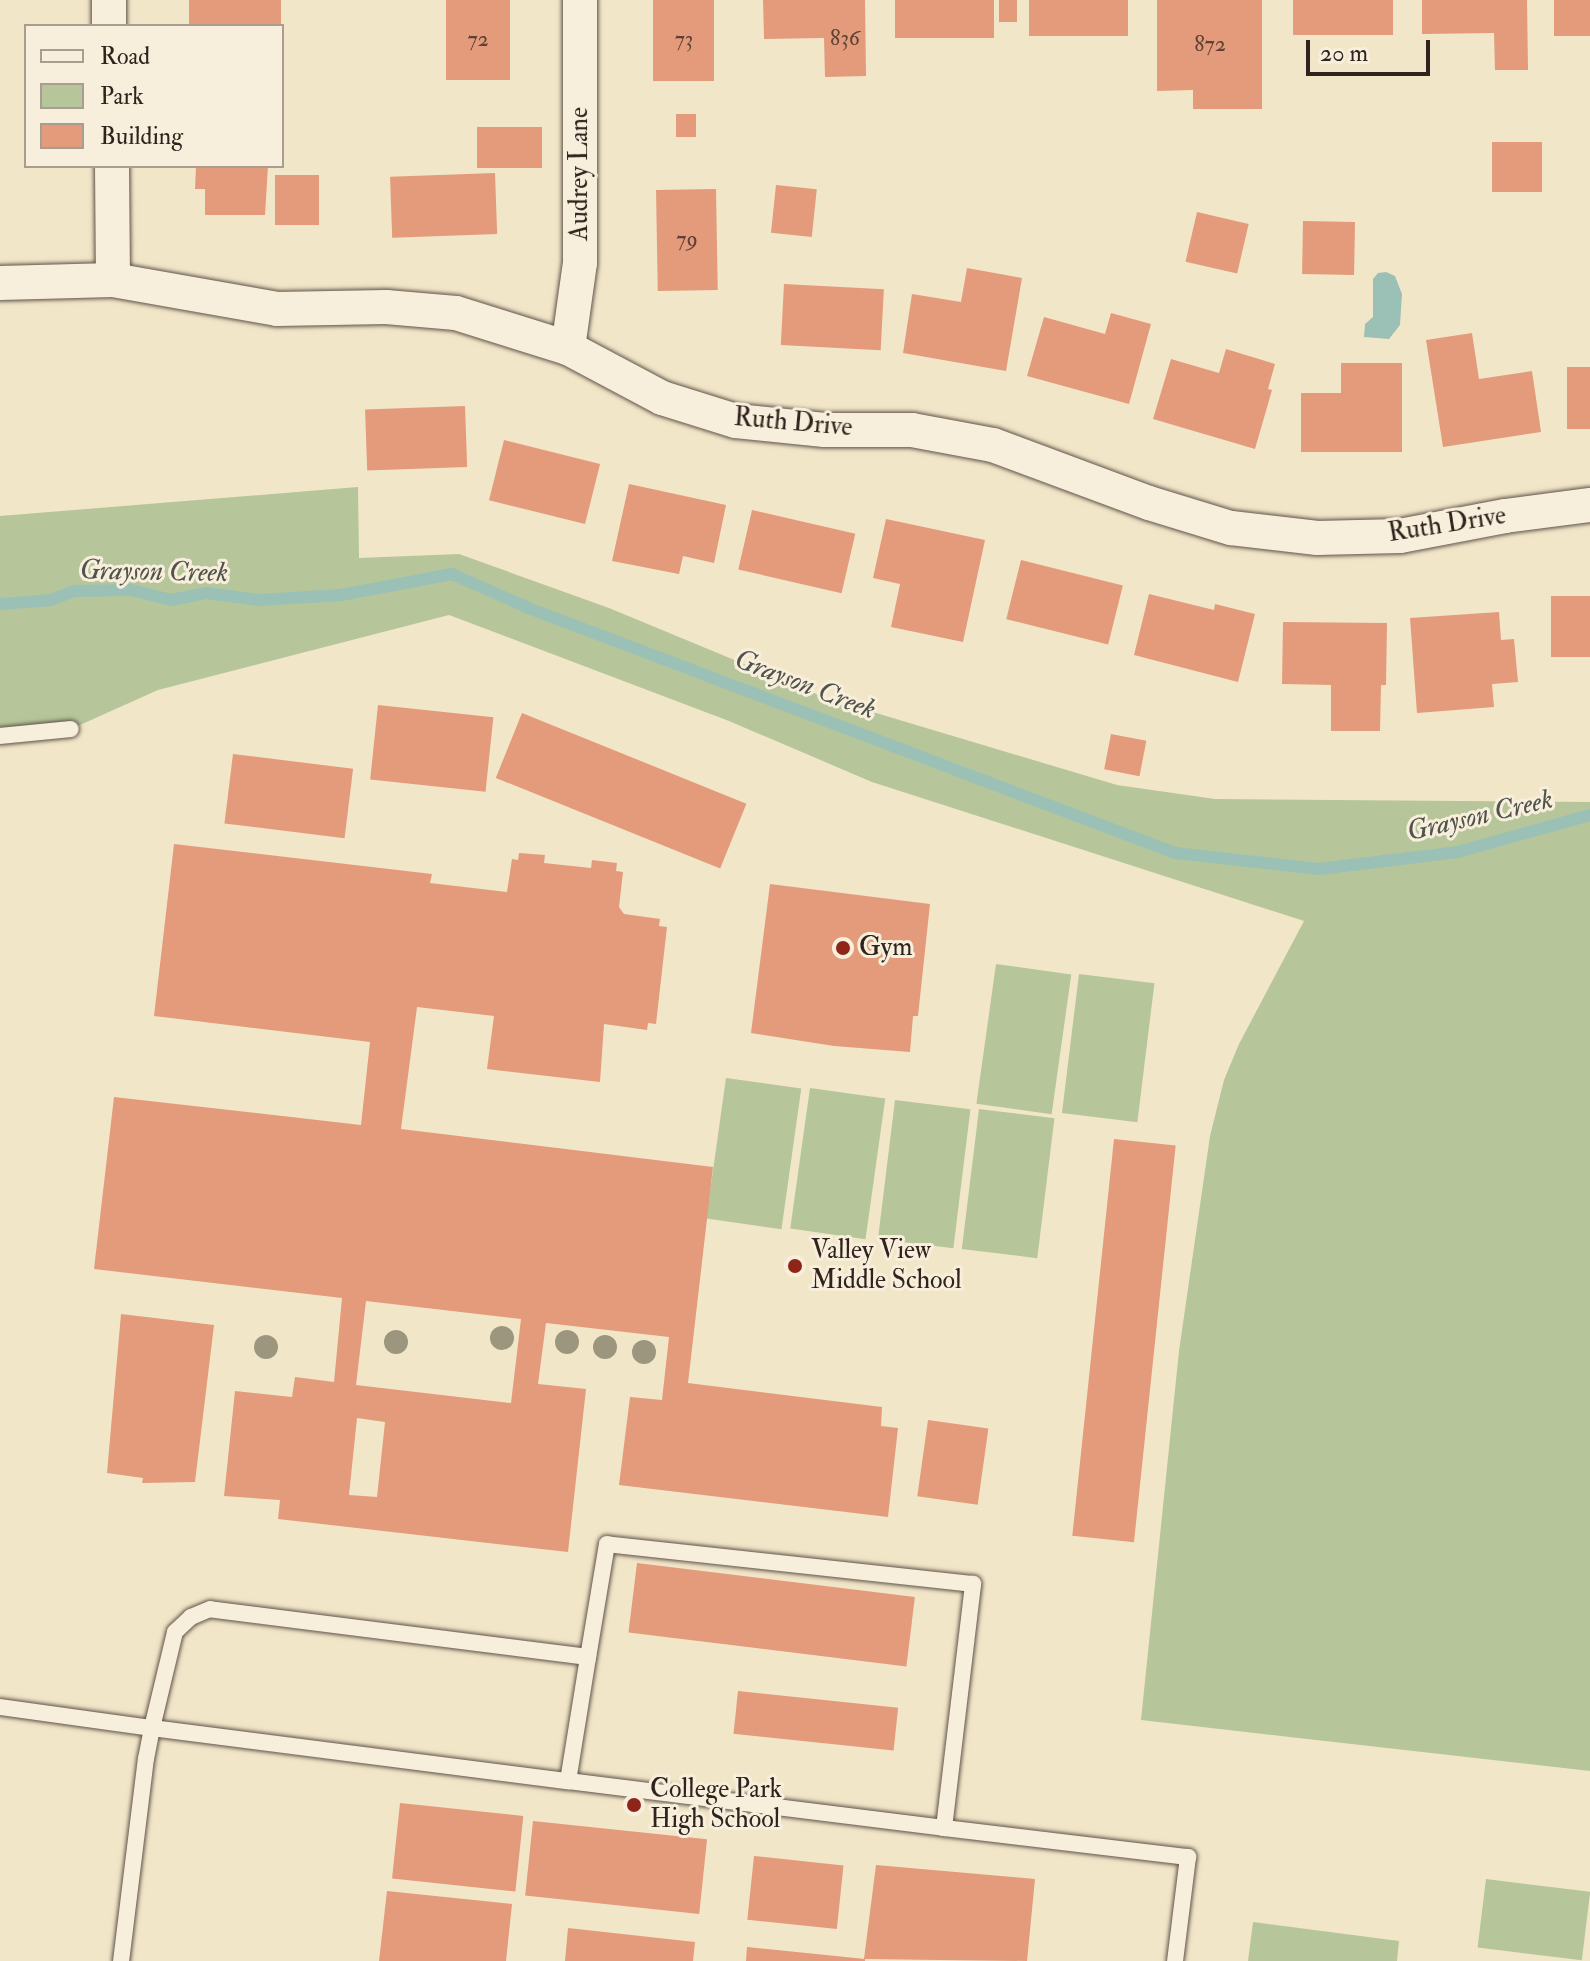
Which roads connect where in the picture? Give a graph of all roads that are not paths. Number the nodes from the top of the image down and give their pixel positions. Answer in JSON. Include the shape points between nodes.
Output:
{"nodes":[{"id":1,"x":109,"y":0,"type":"edge"},
{"id":2,"x":580,"y":0,"type":"edge"},
{"id":3,"x":109,"y":24,"type":"edge"},
{"id":4,"x":112,"y":168,"type":"edge"},
{"id":5,"x":113,"y":280,"type":"junction"},
{"id":6,"x":0,"y":283,"type":"edge"},
{"id":7,"x":568,"y":348,"type":"junction"},
{"id":8,"x":1590,"y":505,"type":"edge"},
{"id":9,"x":71,"y":729,"type":"dead end"},
{"id":10,"x":0,"y":736,"type":"edge"},
{"id":11,"x":588,"y":1657,"type":"junction"},
{"id":12,"x":0,"y":1707,"type":"edge"},
{"id":13,"x":152,"y":1728,"type":"junction"},
{"id":14,"x":568,"y":1781,"type":"junction"},
{"id":15,"x":944,"y":1828,"type":"junction"},
{"id":16,"x":121,"y":1961,"type":"edge"},
{"id":17,"x":1175,"y":1961,"type":"edge"}],
"edges":[{"from":1,"to":3,"type":"street"},
{"from":2,"to":7,"type":"street","name":"Audrey Lane","via":[[580,263]]},
{"from":4,"to":5,"type":"street"},
{"from":5,"to":6,"type":"street","name":"Ruth Drive"},
{"from":5,"to":7,"type":"street","name":"Ruth Drive","via":[[277,309],[386,307],[456,313]]},
{"from":7,"to":8,"type":"street","name":"Ruth Drive","via":[[662,398],[736,421],[825,430],[912,430],[993,445],[1231,528],[1317,538],[1400,536]]},
{"from":9,"to":10,"type":"lane"},
{"from":11,"to":13,"type":"lane","via":[[210,1609],[175,1632]]},
{"from":11,"to":14,"type":"lane"},
{"from":11,"to":15,"type":"lane","via":[[607,1544],[973,1584]]},
{"from":12,"to":13,"type":"lane"},
{"from":13,"to":14,"type":"lane"},
{"from":13,"to":16,"type":"lane"},
{"from":14,"to":15,"type":"lane"},
{"from":15,"to":17,"type":"lane","via":[[1188,1857]]}]}
